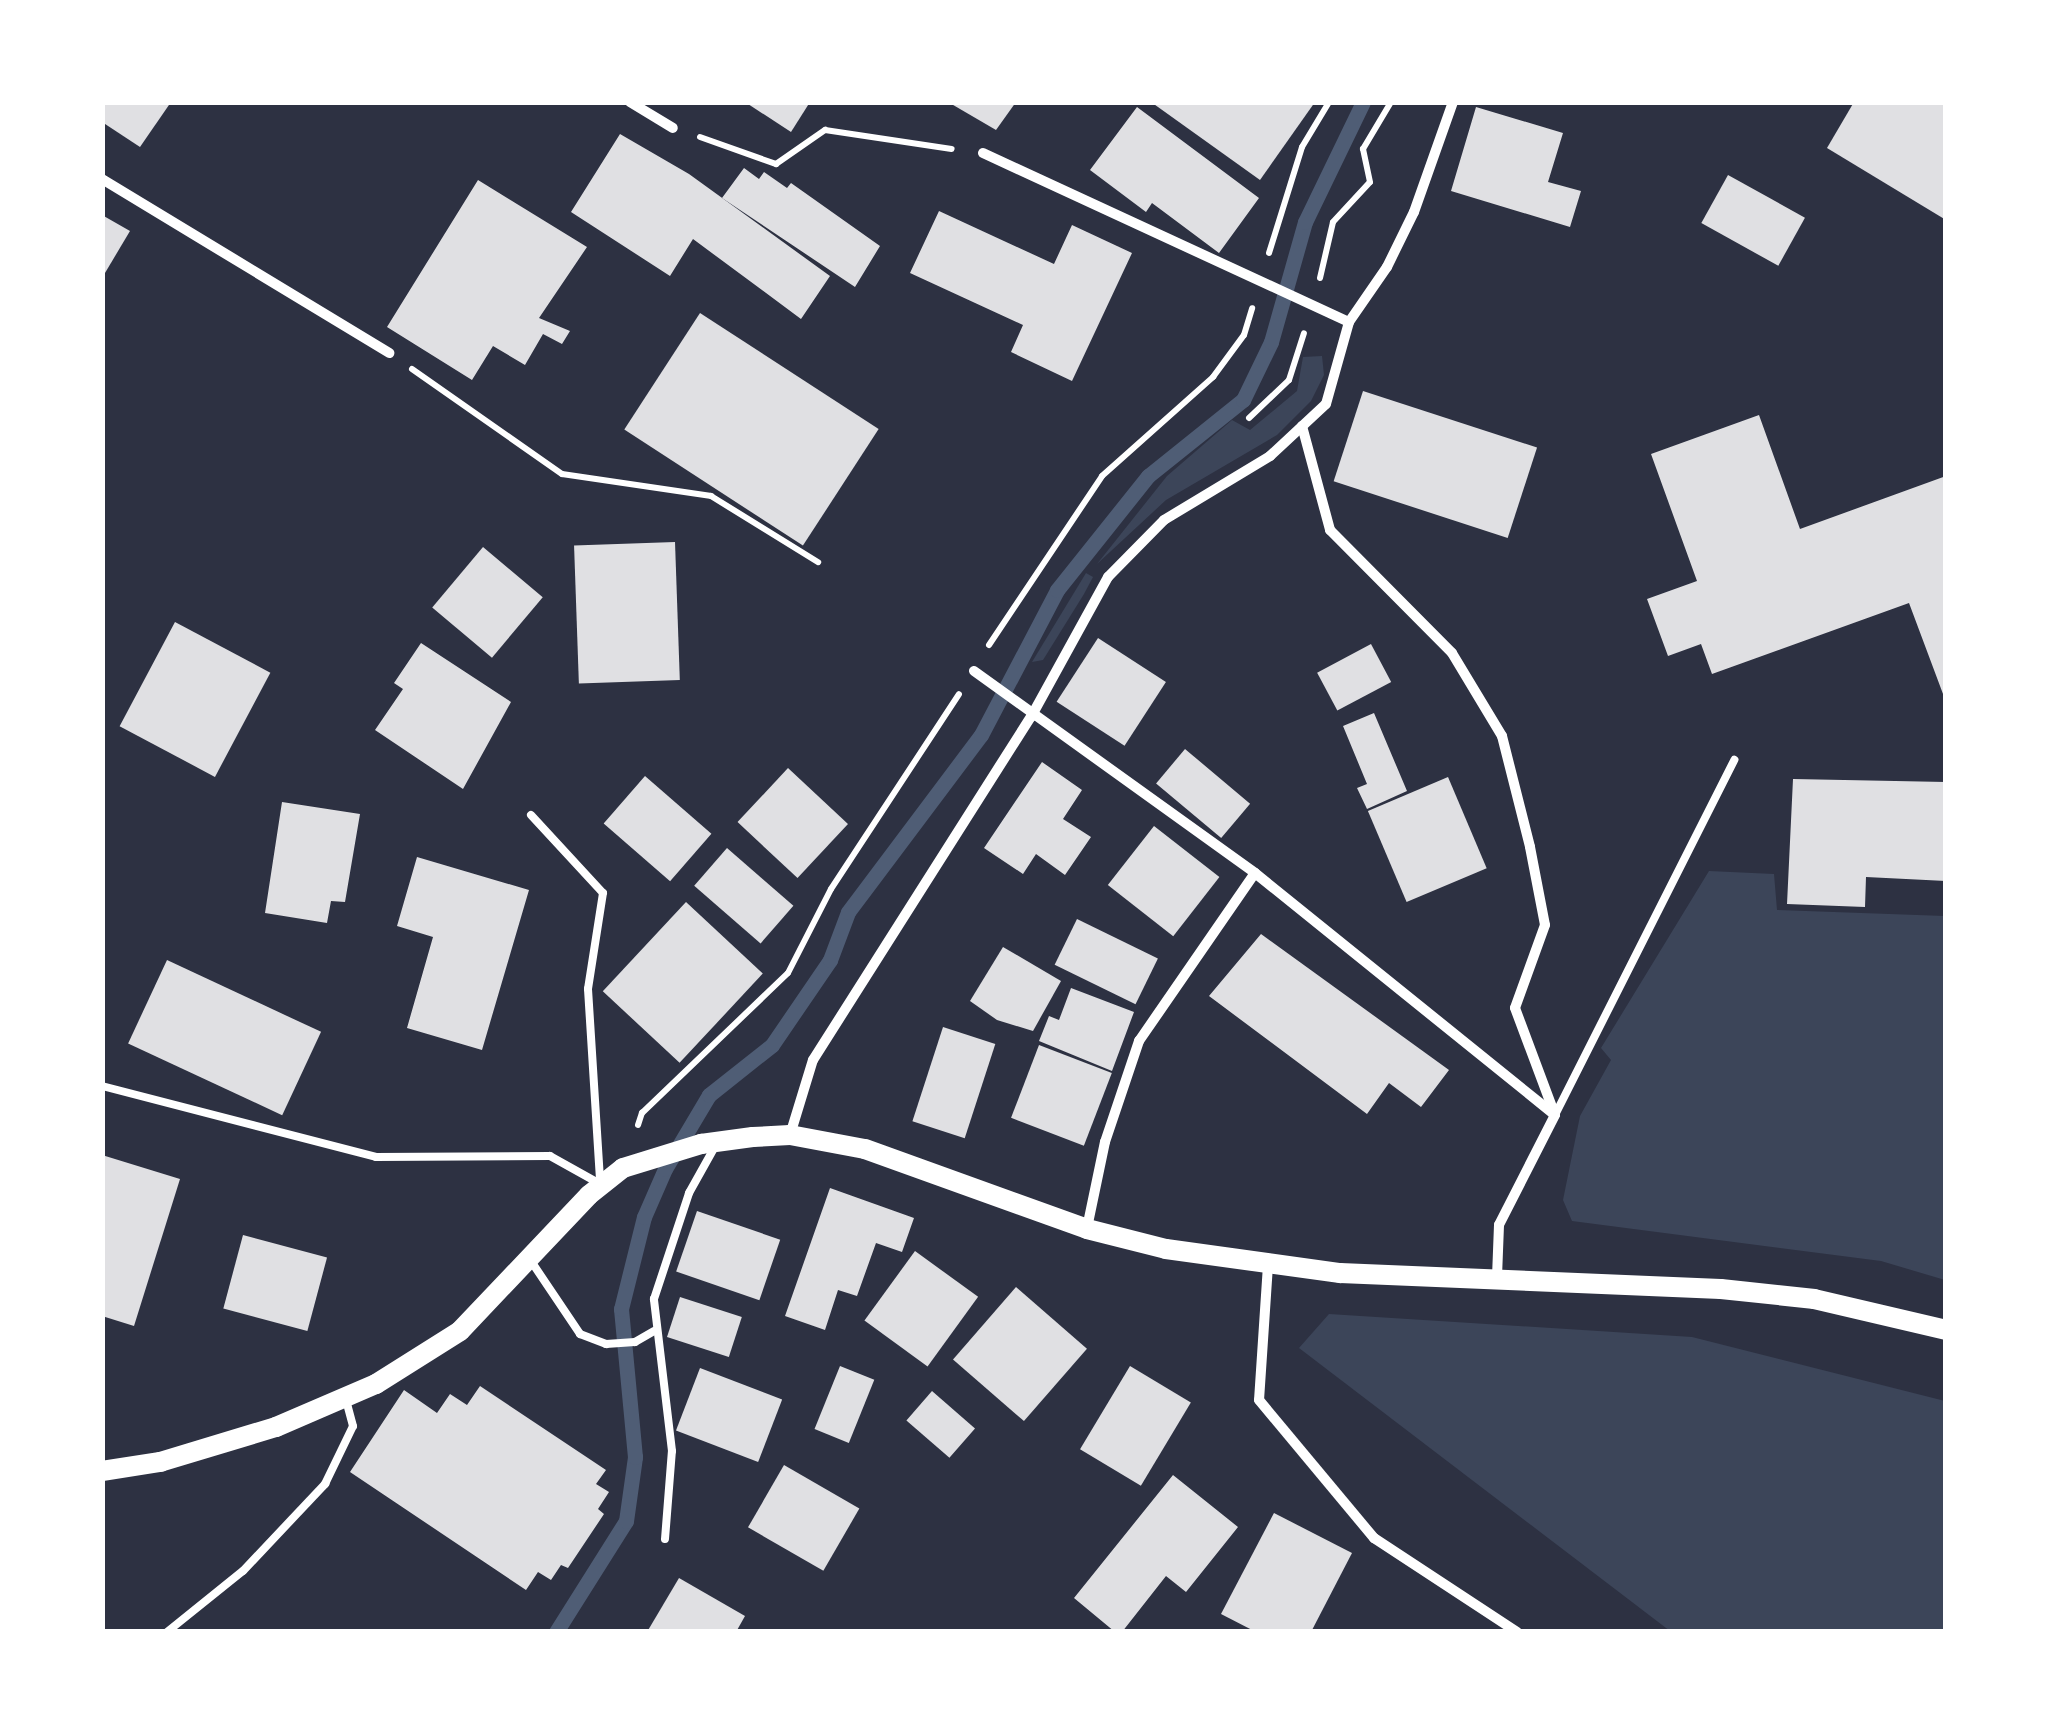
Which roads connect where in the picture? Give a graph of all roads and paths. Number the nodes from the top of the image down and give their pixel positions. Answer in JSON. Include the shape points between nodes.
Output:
{"nodes":[{"id":1,"x":630,"y":102,"type":"edge"},
{"id":2,"x":1391,"y":102,"type":"edge"},
{"id":3,"x":1449,"y":104,"type":"edge"},
{"id":4,"x":674,"y":128,"type":"joint"},
{"id":5,"x":982,"y":153,"type":"joint"},
{"id":6,"x":102,"y":179,"type":"edge"},
{"id":7,"x":1313,"y":306,"type":"junction"},
{"id":8,"x":1349,"y":322,"type":"junction"},
{"id":9,"x":389,"y":352,"type":"joint"},
{"id":10,"x":1249,"y":418,"type":"dead end"},
{"id":11,"x":1302,"y":426,"type":"junction"},
{"id":12,"x":818,"y":562,"type":"dead end"},
{"id":13,"x":974,"y":672,"type":"dead end"},
{"id":14,"x":1030,"y":717,"type":"junction"},
{"id":15,"x":1734,"y":760,"type":"dead end"},
{"id":16,"x":531,"y":815,"type":"dead end"},
{"id":17,"x":1255,"y":873,"type":"junction"},
{"id":18,"x":102,"y":1086,"type":"edge"},
{"id":19,"x":1555,"y":1115,"type":"junction"},
{"id":20,"x":790,"y":1135,"type":"junction"},
{"id":21,"x":710,"y":1143,"type":"junction"},
{"id":22,"x":600,"y":1184,"type":"junction"},
{"id":23,"x":1086,"y":1229,"type":"junction"},
{"id":24,"x":531,"y":1261,"type":"junction"},
{"id":25,"x":1268,"y":1265,"type":"junction"},
{"id":26,"x":1497,"y":1278,"type":"junction"},
{"id":27,"x":1946,"y":1330,"type":"edge"},
{"id":28,"x":654,"y":1332,"type":"junction"},
{"id":29,"x":346,"y":1400,"type":"junction"},
{"id":30,"x":102,"y":1471,"type":"edge"},
{"id":31,"x":666,"y":1539,"type":"dead end"},
{"id":32,"x":167,"y":1632,"type":"edge"},
{"id":33,"x":1517,"y":1632,"type":"edge"}],
"edges":[{"from":1,"to":4,"type":"street"},
{"from":2,"to":7,"type":"path","via":[[1363,149],[1370,182],[1333,222]]},
{"from":3,"to":8,"type":"street","via":[[1414,212]]},
{"from":4,"to":5,"type":"path","via":[[776,164],[825,130]]},
{"from":5,"to":7,"type":"street"},
{"from":6,"to":9,"type":"street"},
{"from":7,"to":8,"type":"street"},
{"from":7,"to":10,"type":"path","via":[[1289,380]]},
{"from":8,"to":11,"type":"street","via":[[1326,404]]},
{"from":9,"to":12,"type":"path","via":[[562,474],[712,496]]},
{"from":11,"to":14,"type":"street","via":[[1270,456],[1164,520],[1108,578]]},
{"from":11,"to":19,"type":"street","via":[[1330,530],[1452,653],[1502,736],[1545,924],[1515,1008]]},
{"from":13,"to":14,"type":"street"},
{"from":14,"to":17,"type":"street"},
{"from":14,"to":20,"type":"street","via":[[814,1060]]},
{"from":15,"to":19,"type":"lane"},
{"from":16,"to":22,"type":"lane","via":[[603,893],[588,989]]},
{"from":17,"to":19,"type":"street"},
{"from":17,"to":23,"type":"street","via":[[1140,1041],[1105,1142]]},
{"from":18,"to":22,"type":"lane","via":[[376,1157],[550,1156]]},
{"from":19,"to":26,"type":"street","via":[[1499,1224]]},
{"from":20,"to":21,"type":"main road"},
{"from":20,"to":23,"type":"main road","via":[[865,1148]]},
{"from":21,"to":22,"type":"main road","via":[[642,1160]]},
{"from":21,"to":28,"type":"lane","via":[[666,1256]]},
{"from":22,"to":24,"type":"main road"},
{"from":23,"to":25,"type":"main road"},
{"from":24,"to":28,"type":"lane","via":[[580,1334],[606,1344],[636,1342]]},
{"from":24,"to":29,"type":"main road","via":[[460,1332]]},
{"from":25,"to":26,"type":"main road"},
{"from":25,"to":33,"type":"street","via":[[1259,1400],[1374,1538]]},
{"from":26,"to":27,"type":"main road","via":[[1814,1299]]},
{"from":28,"to":31,"type":"lane","via":[[672,1451]]},
{"from":29,"to":30,"type":"main road","via":[[160,1462]]},
{"from":29,"to":32,"type":"lane","via":[[353,1426],[325,1484],[243,1571]]}]}
